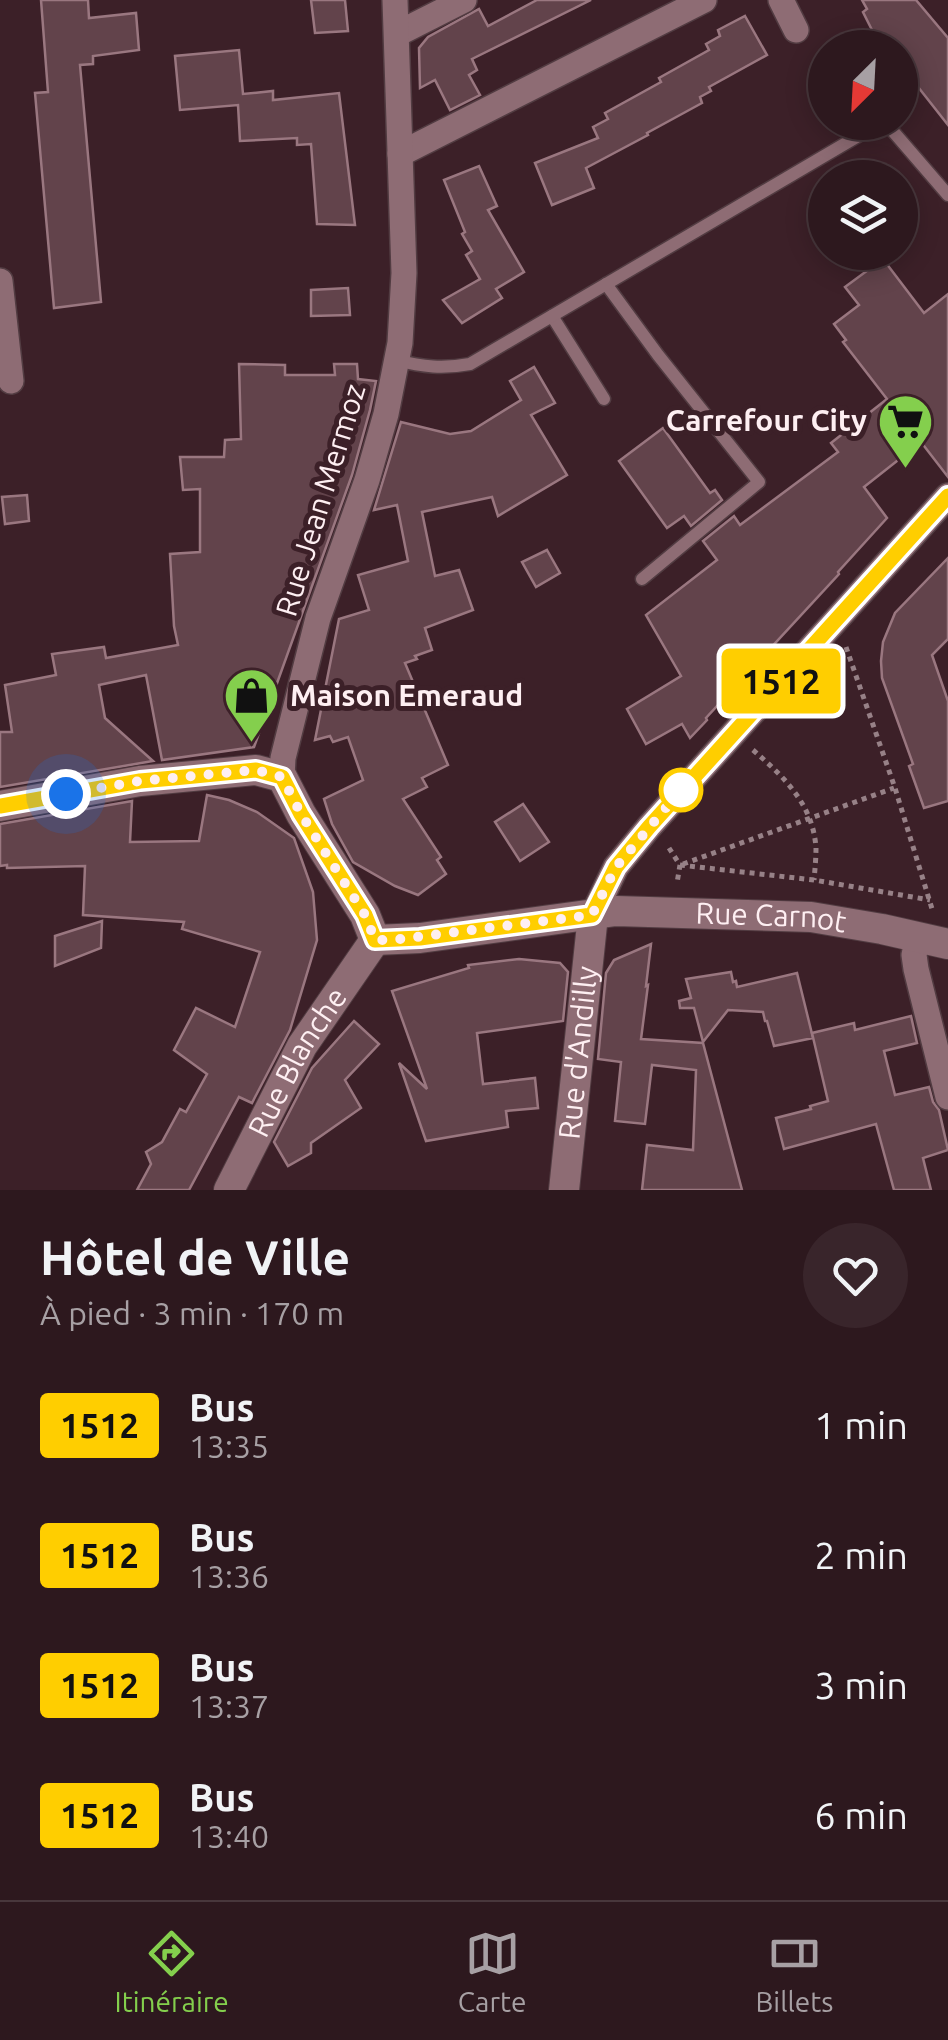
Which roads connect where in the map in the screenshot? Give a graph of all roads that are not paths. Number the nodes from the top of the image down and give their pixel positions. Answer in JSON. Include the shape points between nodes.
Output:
{"nodes":[{"id":1,"x":395,"y":0,"type":"edge"},
{"id":2,"x":464,"y":0,"type":"edge"},
{"id":3,"x":704,"y":0,"type":"edge"},
{"id":4,"x":781,"y":0,"type":"edge"},
{"id":5,"x":796,"y":30,"type":"dead end"},
{"id":6,"x":397,"y":34,"type":"junction"},
{"id":7,"x":853,"y":140,"type":"edge"},
{"id":8,"x":900,"y":140,"type":"edge"},
{"id":9,"x":400,"y":154,"type":"junction"},
{"id":10,"x":948,"y":195,"type":"edge"},
{"id":11,"x":0,"y":281,"type":"edge"},
{"id":12,"x":606,"y":284,"type":"junction"},
{"id":13,"x":0,"y":290,"type":"edge"},
{"id":14,"x":552,"y":316,"type":"junction"},
{"id":15,"x":396,"y":360,"type":"junction"},
{"id":16,"x":11,"y":380,"type":"dead end"},
{"id":17,"x":604,"y":399,"type":"dead end"},
{"id":18,"x":948,"y":496,"type":"edge"},
{"id":19,"x":642,"y":579,"type":"dead end"},
{"id":20,"x":282,"y":777,"type":"junction"},
{"id":21,"x":0,"y":806,"type":"edge"},
{"id":22,"x":592,"y":915,"type":"junction"},
{"id":23,"x":375,"y":940,"type":"junction"},
{"id":24,"x":936,"y":941,"type":"edge"},
{"id":25,"x":948,"y":1097,"type":"edge"},
{"id":26,"x":229,"y":1190,"type":"edge"},
{"id":27,"x":564,"y":1190,"type":"edge"}],
"edges":[{"from":1,"to":6,"type":"street","name":"Rue Jean Mermoz"},
{"from":2,"to":6,"type":"street"},
{"from":3,"to":9,"type":"street"},
{"from":4,"to":5,"type":"street"},
{"from":6,"to":9,"type":"street","name":"Rue Jean Mermoz"},
{"from":7,"to":12,"type":"lane"},
{"from":8,"to":10,"type":"lane"},
{"from":9,"to":15,"type":"street","name":"Rue Jean Mermoz","via":[[404,273]]},
{"from":11,"to":13,"type":"street"},
{"from":12,"to":14,"type":"lane"},
{"from":12,"to":19,"type":"lane","via":[[758,482]]},
{"from":13,"to":16,"type":"street"},
{"from":14,"to":15,"type":"lane","via":[[470,364],[424,367]]},
{"from":14,"to":17,"type":"lane"},
{"from":15,"to":20,"type":"street","name":"Rue Jean Mermoz","via":[[367,480],[318,618]]},
{"from":18,"to":22,"type":"street","via":[[649,827],[616,867]]},
{"from":20,"to":21,"type":"street","via":[[256,770],[140,781]]},
{"from":20,"to":23,"type":"street"},
{"from":22,"to":23,"type":"street","name":"Rue Carnot"},
{"from":22,"to":24,"type":"street","name":"Rue Carnot","via":[[616,910],[812,917]]},
{"from":22,"to":27,"type":"street","name":"Rue d'Andilly"},
{"from":23,"to":26,"type":"street","name":"Rue Blanche","via":[[302,1046]]},
{"from":24,"to":25,"type":"street","via":[[914,956]]}]}
